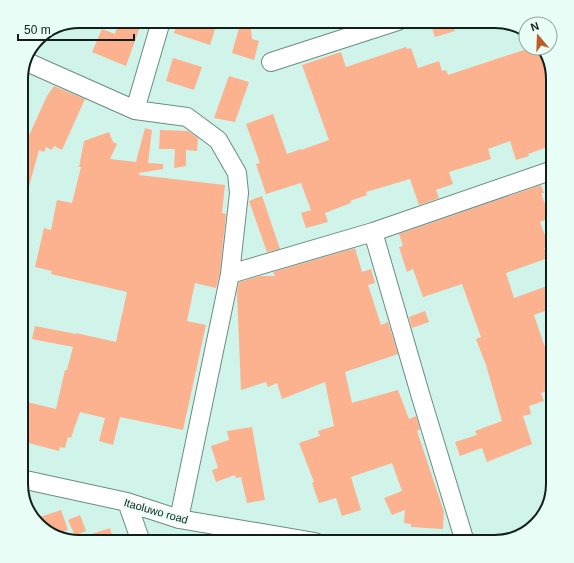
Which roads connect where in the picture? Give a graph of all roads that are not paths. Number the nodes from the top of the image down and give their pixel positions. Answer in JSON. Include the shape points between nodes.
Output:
{"nodes":[{"id":1,"x":159,"y":28,"type":"edge"},
{"id":2,"x":376,"y":28,"type":"edge"},
{"id":3,"x":271,"y":62,"type":"dead end"},
{"id":4,"x":31,"y":64,"type":"edge"},
{"id":5,"x":135,"y":110,"type":"junction"},
{"id":6,"x":546,"y":173,"type":"edge"},
{"id":7,"x":373,"y":232,"type":"junction"},
{"id":8,"x":230,"y":274,"type":"junction"},
{"id":9,"x":28,"y":481,"type":"edge"},
{"id":10,"x":128,"y":502,"type":"junction"},
{"id":11,"x":179,"y":519,"type":"junction"},
{"id":12,"x":140,"y":535,"type":"edge"},
{"id":13,"x":274,"y":535,"type":"edge"},
{"id":14,"x":463,"y":535,"type":"edge"}],
"edges":[{"from":1,"to":5,"type":"street"},
{"from":2,"to":3,"type":"street"},
{"from":4,"to":5,"type":"street"},
{"from":5,"to":8,"type":"street","via":[[187,117],[218,140],[229,158],[237,173],[239,193]]},
{"from":6,"to":7,"type":"street"},
{"from":7,"to":8,"type":"street"},
{"from":7,"to":14,"type":"street"},
{"from":8,"to":11,"type":"street"},
{"from":9,"to":10,"type":"street","name":"Itaoluwo road"},
{"from":10,"to":11,"type":"street","name":"Itaoluwo road"},
{"from":10,"to":12,"type":"street"},
{"from":11,"to":13,"type":"street","name":"Itaoluwo road"}]}
